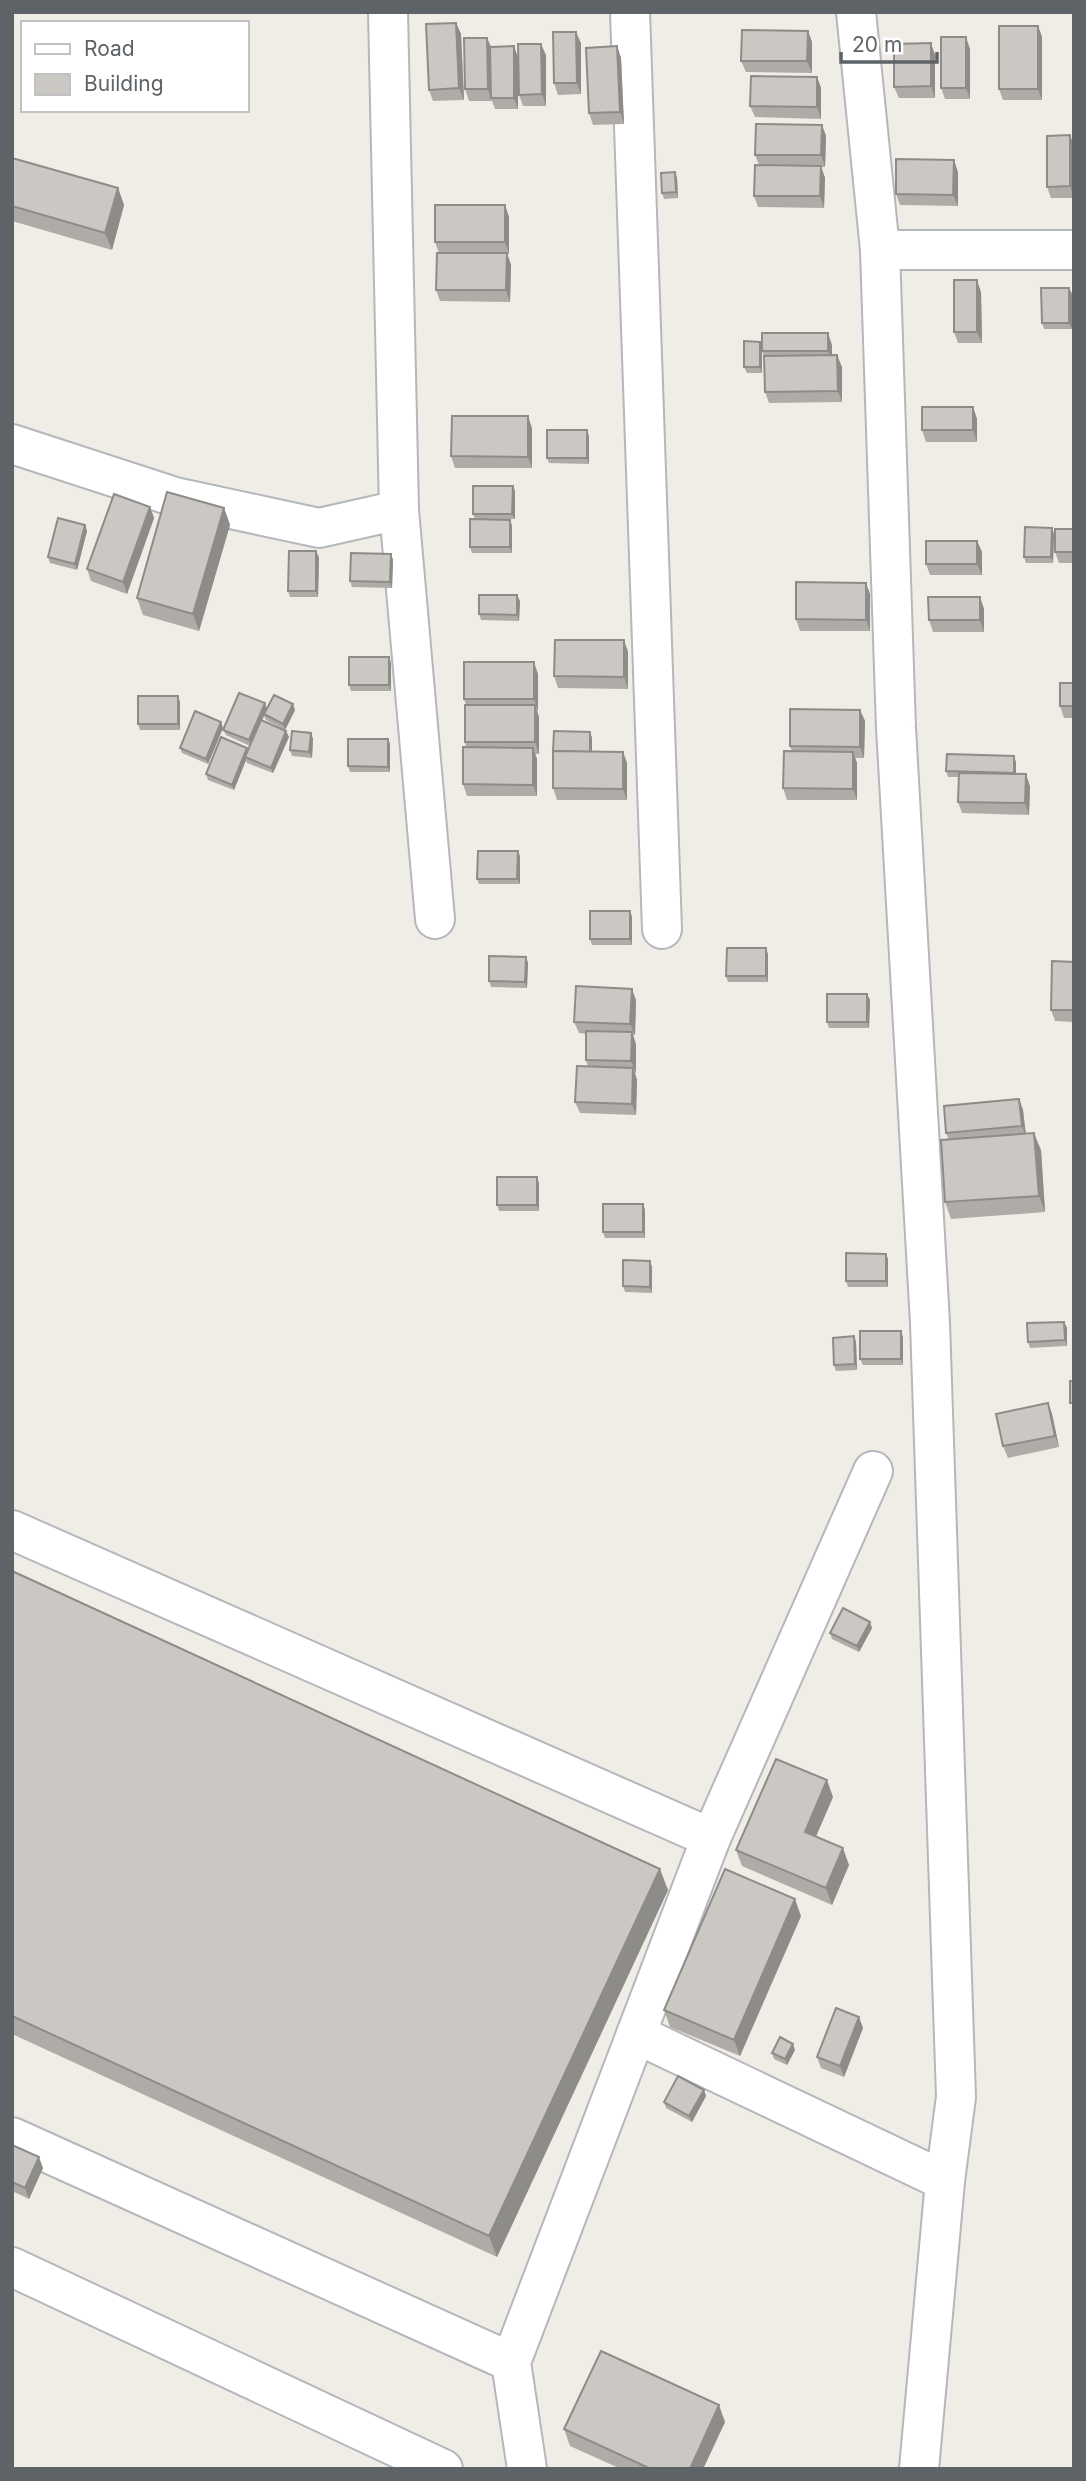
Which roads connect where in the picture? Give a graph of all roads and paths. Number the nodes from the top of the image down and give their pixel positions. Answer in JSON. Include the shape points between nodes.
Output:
{"nodes":[{"id":1,"x":388,"y":12,"type":"edge"},
{"id":2,"x":630,"y":12,"type":"edge"},
{"id":3,"x":856,"y":12,"type":"edge"},
{"id":4,"x":880,"y":250,"type":"junction"},
{"id":5,"x":1074,"y":250,"type":"edge"},
{"id":6,"x":12,"y":444,"type":"edge"},
{"id":7,"x":398,"y":510,"type":"junction"},
{"id":8,"x":435,"y":919,"type":"dead end"},
{"id":9,"x":662,"y":929,"type":"dead end"},
{"id":10,"x":873,"y":1471,"type":"dead end"},
{"id":11,"x":12,"y":1530,"type":"edge"},
{"id":12,"x":711,"y":1838,"type":"junction"},
{"id":13,"x":636,"y":2034,"type":"junction"},
{"id":14,"x":12,"y":2137,"type":"edge"},
{"id":15,"x":945,"y":2181,"type":"junction"},
{"id":16,"x":12,"y":2267,"type":"edge"},
{"id":17,"x":511,"y":2362,"type":"junction"},
{"id":18,"x":443,"y":2469,"type":"edge"},
{"id":19,"x":527,"y":2469,"type":"edge"},
{"id":20,"x":919,"y":2469,"type":"edge"}],
"edges":[{"from":1,"to":7,"type":"street"},
{"from":2,"to":9,"type":"street"},
{"from":3,"to":4,"type":"street"},
{"from":4,"to":5,"type":"street"},
{"from":4,"to":15,"type":"street","via":[[895,720],[932,1378],[956,2096]]},
{"from":6,"to":7,"type":"street","via":[[175,497],[319,528]]},
{"from":7,"to":8,"type":"street"},
{"from":10,"to":12,"type":"street"},
{"from":11,"to":12,"type":"street"},
{"from":12,"to":13,"type":"street"},
{"from":13,"to":15,"type":"street"},
{"from":13,"to":17,"type":"street"},
{"from":14,"to":17,"type":"street"},
{"from":15,"to":20,"type":"street"},
{"from":16,"to":18,"type":"street"},
{"from":17,"to":19,"type":"street"}]}
